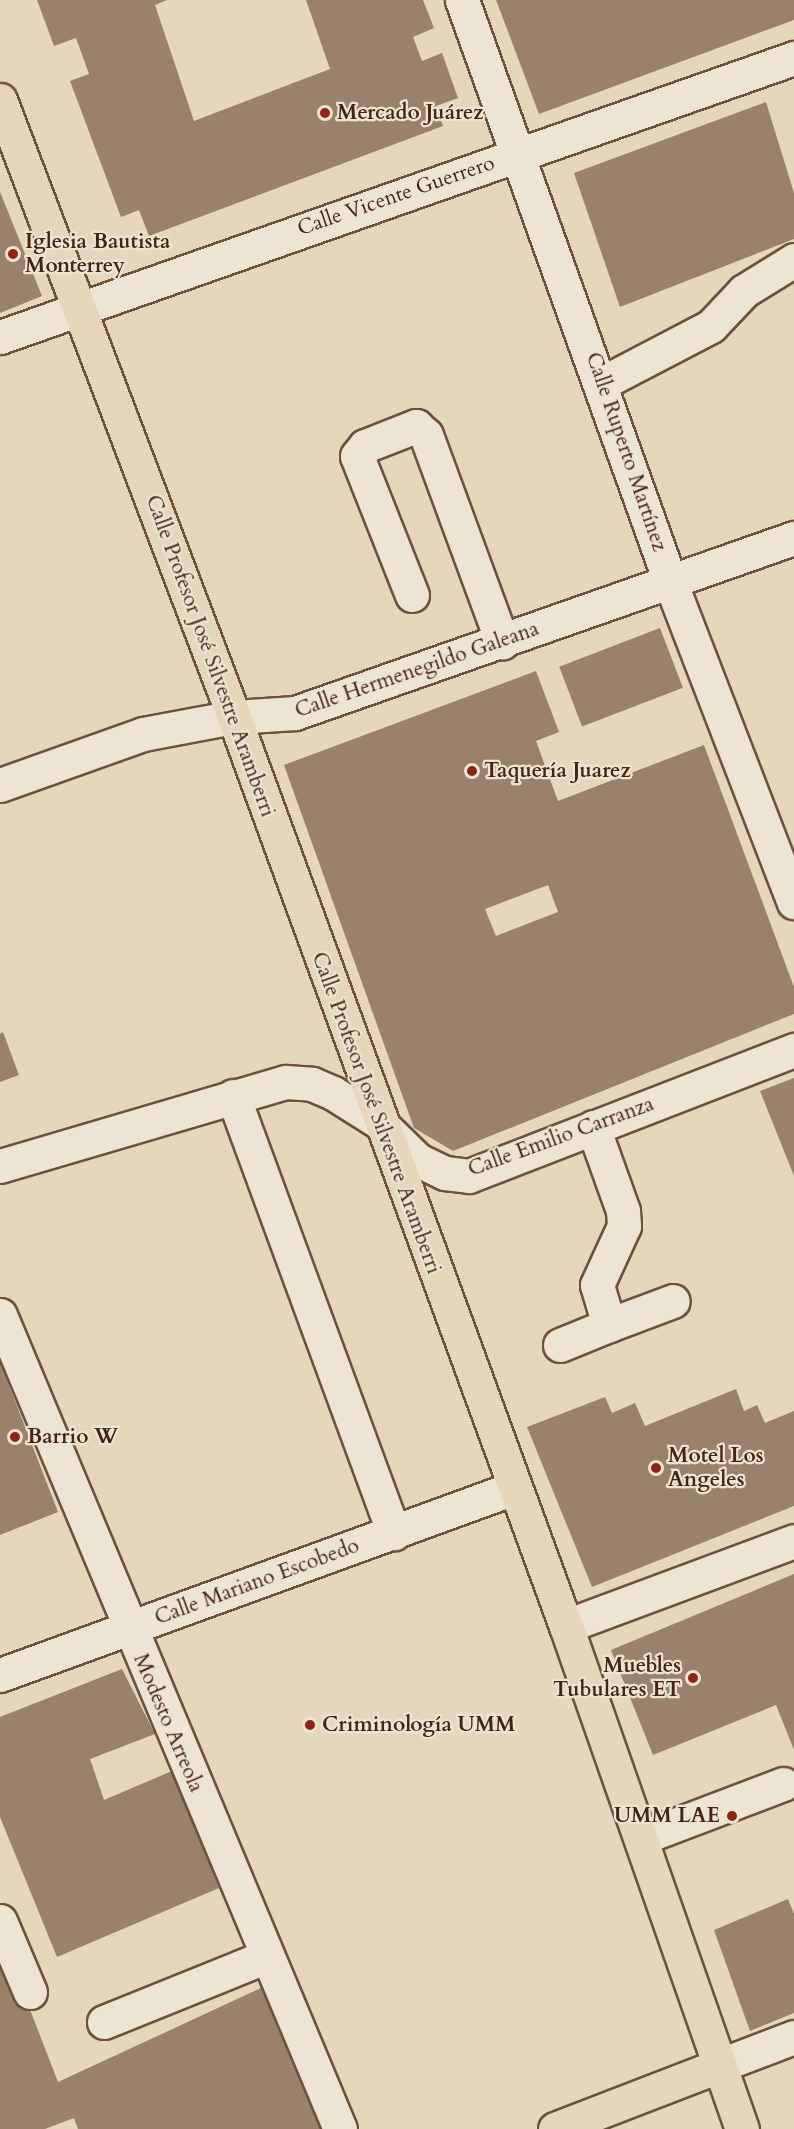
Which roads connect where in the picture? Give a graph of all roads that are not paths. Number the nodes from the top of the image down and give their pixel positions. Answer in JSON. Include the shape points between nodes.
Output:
{"nodes":[{"id":1,"x":462,"y":0,"type":"edge"},
{"id":2,"x":794,"y":58,"type":"edge"},
{"id":3,"x":0,"y":100,"type":"edge"},
{"id":4,"x":519,"y":153,"type":"junction"},
{"id":5,"x":794,"y":260,"type":"edge"},
{"id":6,"x":80,"y":306,"type":"junction"},
{"id":7,"x":0,"y":337,"type":"edge"},
{"id":8,"x":602,"y":383,"type":"junction"},
{"id":9,"x":794,"y":538,"type":"edge"},
{"id":10,"x":671,"y":584,"type":"junction"},
{"id":11,"x":412,"y":595,"type":"dead end"},
{"id":12,"x":502,"y":642,"type":"junction"},
{"id":13,"x":234,"y":717,"type":"junction"},
{"id":14,"x":0,"y":785,"type":"edge"},
{"id":15,"x":794,"y":902,"type":"edge"},
{"id":16,"x":794,"y":1050,"type":"edge"},
{"id":17,"x":233,"y":1096,"type":"junction"},
{"id":18,"x":379,"y":1122,"type":"junction"},
{"id":19,"x":593,"y":1127,"type":"junction"},
{"id":20,"x":0,"y":1166,"type":"edge"},
{"id":21,"x":673,"y":1301,"type":"dead end"},
{"id":22,"x":0,"y":1315,"type":"edge"},
{"id":23,"x":609,"y":1325,"type":"junction"},
{"id":24,"x":560,"y":1345,"type":"dead end"},
{"id":25,"x":514,"y":1488,"type":"junction"},
{"id":26,"x":394,"y":1533,"type":"junction"},
{"id":27,"x":794,"y":1541,"type":"edge"},
{"id":28,"x":566,"y":1626,"type":"junction"},
{"id":29,"x":128,"y":1628,"type":"junction"},
{"id":30,"x":0,"y":1676,"type":"edge"},
{"id":31,"x":783,"y":1784,"type":"dead end"},
{"id":32,"x":641,"y":1838,"type":"junction"},
{"id":33,"x":0,"y":1921,"type":"edge"},
{"id":34,"x":267,"y":1956,"type":"junction"},
{"id":35,"x":30,"y":1992,"type":"dead end"},
{"id":36,"x":104,"y":2022,"type":"dead end"},
{"id":37,"x":794,"y":2037,"type":"edge"},
{"id":38,"x":718,"y":2066,"type":"junction"},
{"id":39,"x":340,"y":2129,"type":"edge"},
{"id":40,"x":555,"y":2129,"type":"edge"},
{"id":41,"x":742,"y":2129,"type":"edge"}],
"edges":[{"from":1,"to":4,"type":"street","name":"Calle Ruperto Martínez"},
{"from":2,"to":4,"type":"street","name":"Calle Vicente Guerrero"},
{"from":3,"to":6,"type":"main road","name":"Calle Profesor José Silvestre Aramberri"},
{"from":4,"to":6,"type":"street","name":"Calle Vicente Guerrero"},
{"from":4,"to":8,"type":"street","name":"Calle Ruperto Martínez"},
{"from":5,"to":8,"type":"street","via":[[744,291],[711,326]]},
{"from":6,"to":7,"type":"street","name":"Calle Vicente Guerrero"},
{"from":6,"to":13,"type":"main road","name":"Calle Profesor José Silvestre Aramberri"},
{"from":8,"to":10,"type":"street","name":"Calle Ruperto Martínez"},
{"from":9,"to":10,"type":"street","name":"Calle Hermenegildo Galeana"},
{"from":10,"to":12,"type":"street","name":"Calle Hermenegildo Galeana"},
{"from":10,"to":15,"type":"street","name":"Calle Ruperto Martínez"},
{"from":11,"to":12,"type":"street","via":[[357,456],[365,446],[416,426],[426,435]]},
{"from":12,"to":13,"type":"street","name":"Calle Hermenegildo Galeana","via":[[295,713]]},
{"from":13,"to":14,"type":"street","name":"Calle Hermenegildo Galeana","via":[[143,734]]},
{"from":13,"to":18,"type":"main road","name":"Calle Profesor José Silvestre Aramberri"},
{"from":16,"to":19,"type":"street","name":"Calle Emilio Carranza"},
{"from":17,"to":18,"type":"street","name":"Calle Emilio Carranza","via":[[286,1082],[312,1084]]},
{"from":17,"to":20,"type":"street","name":"Calle Emilio Carranza"},
{"from":17,"to":26,"type":"street"},
{"from":18,"to":19,"type":"street","name":"Calle Emilio Carranza","via":[[418,1160],[445,1173],[469,1176]]},
{"from":18,"to":25,"type":"main road","name":"Calle Profesor José Silvestre Aramberri"},
{"from":19,"to":23,"type":"street","via":[[623,1211],[624,1226],[597,1284]]},
{"from":21,"to":23,"type":"street"},
{"from":22,"to":29,"type":"street","name":"Modesto Arreola"},
{"from":23,"to":24,"type":"street"},
{"from":25,"to":26,"type":"street","name":"Calle Mariano Escobedo"},
{"from":25,"to":28,"type":"main road","name":"Calle Profesor José Silvestre Aramberri"},
{"from":26,"to":29,"type":"street","name":"Calle Mariano Escobedo"},
{"from":27,"to":28,"type":"street"},
{"from":28,"to":32,"type":"main road","name":"Calle Profesor José Silvestre Aramberri"},
{"from":29,"to":30,"type":"street","name":"Calle Mariano Escobedo"},
{"from":29,"to":34,"type":"street","name":"Modesto Arreola"},
{"from":31,"to":32,"type":"street"},
{"from":32,"to":38,"type":"main road","name":"Calle Profesor José Silvestre Aramberri"},
{"from":33,"to":35,"type":"street"},
{"from":34,"to":36,"type":"street"},
{"from":34,"to":39,"type":"street","name":"Modesto Arreola"},
{"from":37,"to":38,"type":"street"},
{"from":38,"to":40,"type":"main road"},
{"from":38,"to":41,"type":"main road","name":"Calle Profesor José Silvestre Aramberri"}]}
